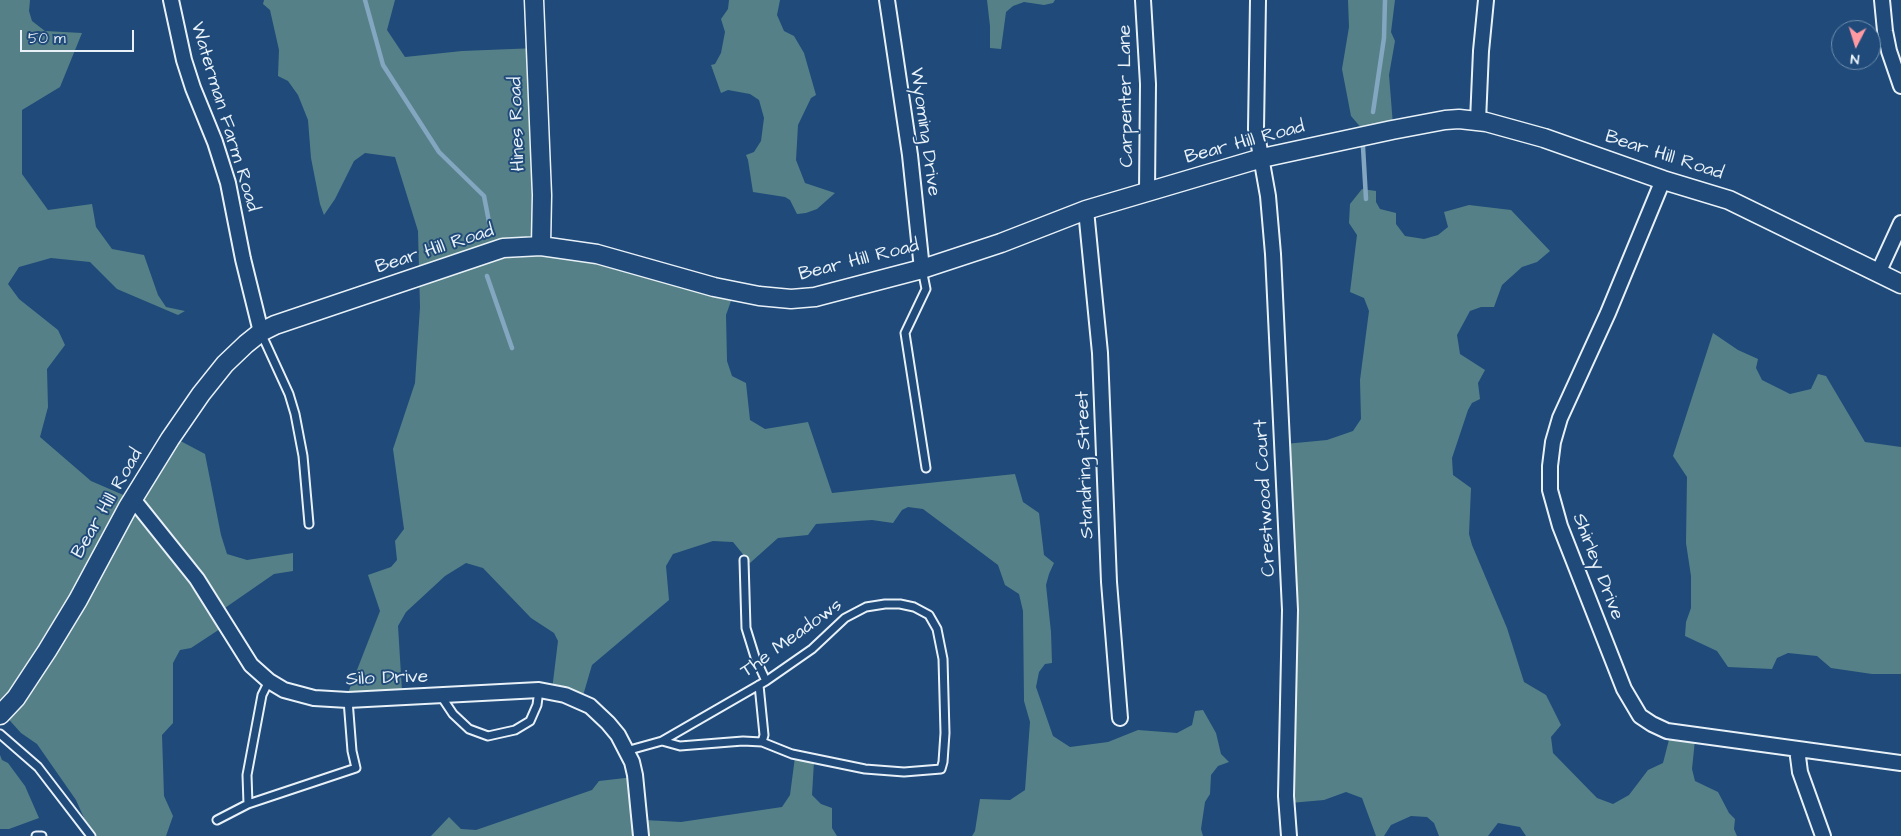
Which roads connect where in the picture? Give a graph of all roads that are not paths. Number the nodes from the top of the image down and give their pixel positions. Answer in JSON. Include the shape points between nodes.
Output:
{"nodes":[{"id":1,"x":172,"y":0,"type":"edge"},
{"id":2,"x":534,"y":0,"type":"edge"},
{"id":3,"x":887,"y":0,"type":"edge"},
{"id":4,"x":1143,"y":0,"type":"edge"},
{"id":5,"x":1258,"y":0,"type":"edge"},
{"id":6,"x":1486,"y":0,"type":"edge"},
{"id":7,"x":1882,"y":0,"type":"edge"},
{"id":8,"x":1901,"y":86,"type":"edge"},
{"id":9,"x":1478,"y":121,"type":"junction"},
{"id":10,"x":1262,"y":158,"type":"junction"},
{"id":11,"x":1663,"y":180,"type":"junction"},
{"id":12,"x":1147,"y":191,"type":"junction"},
{"id":13,"x":1086,"y":210,"type":"junction"},
{"id":14,"x":1901,"y":222,"type":"edge"},
{"id":15,"x":541,"y":246,"type":"junction"},
{"id":16,"x":922,"y":268,"type":"junction"},
{"id":17,"x":1878,"y":273,"type":"junction"},
{"id":18,"x":1901,"y":284,"type":"edge"},
{"id":19,"x":261,"y":332,"type":"junction"},
{"id":20,"x":926,"y":468,"type":"dead end"},
{"id":21,"x":133,"y":499,"type":"junction"},
{"id":22,"x":309,"y":524,"type":"dead end"},
{"id":23,"x":744,"y":560,"type":"dead end"},
{"id":24,"x":270,"y":681,"type":"junction"},
{"id":25,"x":766,"y":681,"type":"junction"},
{"id":26,"x":759,"y":685,"type":"junction"},
{"id":27,"x":539,"y":690,"type":"junction"},
{"id":28,"x":441,"y":696,"type":"junction"},
{"id":29,"x":348,"y":700,"type":"junction"},
{"id":30,"x":0,"y":715,"type":"edge"},
{"id":31,"x":1120,"y":718,"type":"dead end"},
{"id":32,"x":0,"y":734,"type":"edge"},
{"id":33,"x":662,"y":741,"type":"junction"},
{"id":34,"x":762,"y":742,"type":"junction"},
{"id":35,"x":1797,"y":749,"type":"junction"},
{"id":36,"x":626,"y":751,"type":"junction"},
{"id":37,"x":1901,"y":764,"type":"edge"},
{"id":38,"x":248,"y":804,"type":"junction"},
{"id":39,"x":217,"y":820,"type":"dead end"},
{"id":40,"x":36,"y":836,"type":"edge"},
{"id":41,"x":42,"y":836,"type":"edge"},
{"id":42,"x":91,"y":836,"type":"edge"},
{"id":43,"x":642,"y":836,"type":"edge"},
{"id":44,"x":1289,"y":836,"type":"edge"},
{"id":45,"x":1823,"y":836,"type":"edge"}],
"edges":[{"from":1,"to":19,"type":"street","name":"Waterman Farm Road","via":[[190,79],[228,183]]},
{"from":2,"to":15,"type":"street","name":"Hines Road"},
{"from":3,"to":16,"type":"street","name":"Wyoming Drive","via":[[910,155]]},
{"from":4,"to":12,"type":"street","name":"Carpenter Lane","via":[[1148,84]]},
{"from":5,"to":10,"type":"street","name":"Crestwood Court","via":[[1256,130]]},
{"from":6,"to":9,"type":"street"},
{"from":7,"to":8,"type":"street","via":[[1889,51]]},
{"from":9,"to":10,"type":"street","name":"Bear Hill Road","via":[[1445,120]]},
{"from":9,"to":11,"type":"street","name":"Bear Hill Road","via":[[1544,138]]},
{"from":10,"to":12,"type":"street","name":"Bear Hill Road"},
{"from":10,"to":44,"type":"street","name":"Crestwood Court","via":[[1273,254],[1290,610],[1286,796]]},
{"from":11,"to":17,"type":"street","name":"Bear Hill Road","via":[[1729,200]]},
{"from":11,"to":35,"type":"street","name":"Shirley Drive","via":[[1560,418],[1553,442],[1550,490],[1560,526],[1624,690],[1640,716],[1666,731]]},
{"from":12,"to":13,"type":"street","name":"Bear Hill Road"},
{"from":13,"to":16,"type":"street","name":"Bear Hill Road","via":[[1001,243]]},
{"from":13,"to":31,"type":"street","name":"Standring Street","via":[[1100,353],[1109,582]]},
{"from":14,"to":17,"type":"street"},
{"from":15,"to":16,"type":"street","name":"Bear Hill Road","via":[[597,254],[750,295],[791,299],[846,290]]},
{"from":15,"to":19,"type":"street","name":"Bear Hill Road","via":[[493,251]]},
{"from":16,"to":20,"type":"lane","via":[[926,289],[905,333]]},
{"from":17,"to":18,"type":"street","name":"Bear Hill Road"},
{"from":19,"to":21,"type":"street","name":"Bear Hill Road","via":[[225,364],[201,394]]},
{"from":19,"to":22,"type":"lane","via":[[295,414],[303,456]]},
{"from":21,"to":24,"type":"street","name":"Silo Drive","via":[[197,579],[243,655]]},
{"from":21,"to":30,"type":"street","name":"Bear Hill Road","via":[[47,651],[16,698]]},
{"from":23,"to":25,"type":"lane","via":[[746,628]]},
{"from":24,"to":29,"type":"street","name":"Silo Drive","via":[[299,695]]},
{"from":24,"to":38,"type":"lane","via":[[262,695],[250,757],[246,789]]},
{"from":25,"to":26,"type":"lane","name":"The Meadows"},
{"from":25,"to":34,"type":"lane","name":"The Meadows","via":[[812,649],[845,618],[866,607],[885,604],[914,607],[929,615],[937,629],[943,660],[943,762],[941,769],[930,771],[865,769],[792,754]]},
{"from":26,"to":33,"type":"lane","name":"The Meadows"},
{"from":26,"to":34,"type":"lane"},
{"from":27,"to":28,"type":"street","name":"Silo Drive"},
{"from":27,"to":28,"type":"lane","via":[[537,706],[530,721],[515,730],[488,736],[469,729]]},
{"from":27,"to":36,"type":"street","name":"Silo Drive","via":[[565,694],[590,706],[608,722]]},
{"from":28,"to":29,"type":"street","name":"Silo Drive"},
{"from":29,"to":38,"type":"lane","via":[[356,768]]},
{"from":32,"to":42,"type":"lane","via":[[38,767]]},
{"from":33,"to":34,"type":"lane","name":"The Meadows","via":[[680,746]]},
{"from":33,"to":36,"type":"lane","name":"The Meadows"},
{"from":35,"to":37,"type":"street","name":"Shirley Drive"},
{"from":35,"to":45,"type":"street","via":[[1800,772]]},
{"from":36,"to":43,"type":"street","name":"Silo Drive","via":[[635,775]]},
{"from":38,"to":39,"type":"lane"},
{"from":40,"to":41,"type":"lane"}]}
